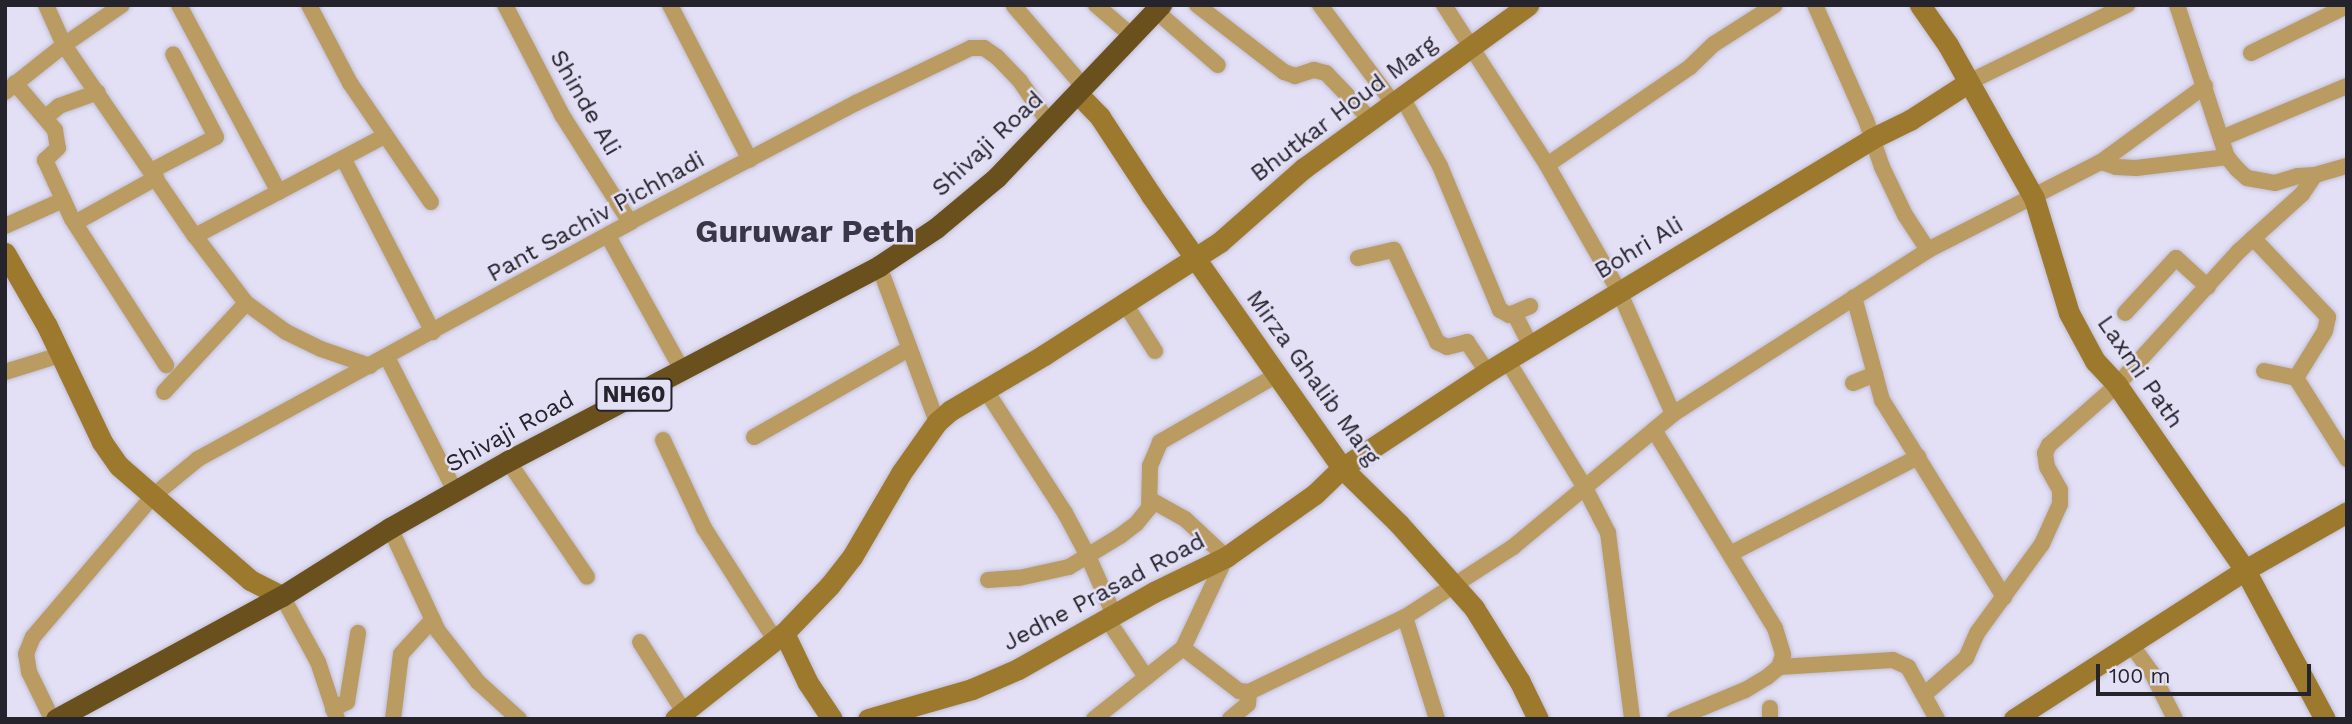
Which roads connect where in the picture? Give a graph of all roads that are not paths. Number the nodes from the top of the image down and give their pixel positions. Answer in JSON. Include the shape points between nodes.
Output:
{"nodes":[{"id":1,"x":46,"y":5,"type":"edge"},
{"id":2,"x":122,"y":5,"type":"edge"},
{"id":3,"x":179,"y":5,"type":"edge"},
{"id":4,"x":309,"y":5,"type":"edge"},
{"id":5,"x":505,"y":5,"type":"edge"},
{"id":6,"x":670,"y":5,"type":"edge"},
{"id":7,"x":1096,"y":5,"type":"edge"},
{"id":8,"x":1197,"y":5,"type":"edge"},
{"id":9,"x":1320,"y":5,"type":"edge"},
{"id":10,"x":1444,"y":5,"type":"edge"},
{"id":11,"x":1528,"y":5,"type":"edge"},
{"id":12,"x":1775,"y":5,"type":"edge"},
{"id":13,"x":1815,"y":5,"type":"edge"},
{"id":14,"x":1920,"y":5,"type":"edge"},
{"id":15,"x":2127,"y":5,"type":"edge"},
{"id":16,"x":2177,"y":5,"type":"edge"},
{"id":17,"x":1014,"y":6,"type":"edge"},
{"id":18,"x":2347,"y":6,"type":"edge"},
{"id":19,"x":1158,"y":8,"type":"edge"},
{"id":20,"x":1132,"y":36,"type":"junction"},
{"id":21,"x":64,"y":45,"type":"junction"},
{"id":22,"x":1470,"y":45,"type":"junction"},
{"id":23,"x":2251,"y":53,"type":"dead end"},
{"id":24,"x":173,"y":54,"type":"dead end"},
{"id":25,"x":1219,"y":65,"type":"dead end"},
{"id":26,"x":1969,"y":82,"type":"junction"},
{"id":27,"x":12,"y":83,"type":"edge"},
{"id":28,"x":2205,"y":86,"type":"junction"},
{"id":29,"x":2347,"y":86,"type":"edge"},
{"id":30,"x":1081,"y":91,"type":"junction"},
{"id":31,"x":98,"y":92,"type":"junction"},
{"id":32,"x":1398,"y":100,"type":"junction"},
{"id":33,"x":46,"y":117,"type":"junction"},
{"id":34,"x":1371,"y":120,"type":"junction"},
{"id":35,"x":1049,"y":124,"type":"junction"},
{"id":36,"x":385,"y":136,"type":"junction"},
{"id":37,"x":2222,"y":138,"type":"junction"},
{"id":38,"x":1871,"y":139,"type":"junction"},
{"id":39,"x":2227,"y":157,"type":"junction"},
{"id":40,"x":343,"y":158,"type":"junction"},
{"id":41,"x":750,"y":160,"type":"junction"},
{"id":42,"x":2101,"y":162,"type":"junction"},
{"id":43,"x":1547,"y":165,"type":"junction"},
{"id":44,"x":2347,"y":166,"type":"edge"},
{"id":45,"x":154,"y":175,"type":"junction"},
{"id":46,"x":2315,"y":175,"type":"junction"},
{"id":47,"x":278,"y":192,"type":"junction"},
{"id":48,"x":2034,"y":198,"type":"junction"},
{"id":49,"x":63,"y":200,"type":"junction"},
{"id":50,"x":431,"y":202,"type":"dead end"},
{"id":51,"x":82,"y":219,"type":"dead end"},
{"id":52,"x":630,"y":222,"type":"junction"},
{"id":53,"x":5,"y":226,"type":"edge"},
{"id":54,"x":195,"y":236,"type":"junction"},
{"id":55,"x":608,"y":236,"type":"junction"},
{"id":56,"x":2253,"y":239,"type":"junction"},
{"id":57,"x":1928,"y":250,"type":"junction"},
{"id":58,"x":5,"y":253,"type":"edge"},
{"id":59,"x":1195,"y":258,"type":"junction"},
{"id":60,"x":1358,"y":258,"type":"dead end"},
{"id":61,"x":879,"y":267,"type":"junction"},
{"id":62,"x":2208,"y":287,"type":"junction"},
{"id":63,"x":1619,"y":291,"type":"junction"},
{"id":64,"x":1854,"y":297,"type":"junction"},
{"id":65,"x":1124,"y":302,"type":"junction"},
{"id":66,"x":246,"y":303,"type":"junction"},
{"id":67,"x":1530,"y":306,"type":"dead end"},
{"id":68,"x":1514,"y":313,"type":"junction"},
{"id":69,"x":2125,"y":313,"type":"dead end"},
{"id":70,"x":433,"y":332,"type":"junction"},
{"id":71,"x":1531,"y":345,"type":"junction"},
{"id":72,"x":909,"y":349,"type":"junction"},
{"id":73,"x":1155,"y":351,"type":"dead end"},
{"id":74,"x":60,"y":355,"type":"junction"},
{"id":75,"x":387,"y":357,"type":"junction"},
{"id":76,"x":1507,"y":360,"type":"junction"},
{"id":77,"x":166,"y":365,"type":"dead end"},
{"id":78,"x":370,"y":366,"type":"junction"},
{"id":79,"x":682,"y":370,"type":"junction"},
{"id":80,"x":2264,"y":371,"type":"dead end"},
{"id":81,"x":5,"y":372,"type":"edge"},
{"id":82,"x":1487,"y":372,"type":"junction"},
{"id":83,"x":1875,"y":374,"type":"junction"},
{"id":84,"x":1277,"y":375,"type":"junction"},
{"id":85,"x":2296,"y":378,"type":"junction"},
{"id":86,"x":1853,"y":383,"type":"dead end"},
{"id":87,"x":2117,"y":386,"type":"junction"},
{"id":88,"x":985,"y":389,"type":"junction"},
{"id":89,"x":164,"y":392,"type":"dead end"},
{"id":90,"x":1673,"y":414,"type":"junction"},
{"id":91,"x":937,"y":422,"type":"junction"},
{"id":92,"x":1654,"y":430,"type":"junction"},
{"id":93,"x":754,"y":437,"type":"dead end"},
{"id":94,"x":663,"y":440,"type":"dead end"},
{"id":95,"x":1918,"y":457,"type":"junction"},
{"id":96,"x":2347,"y":459,"type":"edge"},
{"id":97,"x":508,"y":461,"type":"junction"},
{"id":98,"x":1342,"y":468,"type":"junction"},
{"id":99,"x":1584,"y":486,"type":"junction"},
{"id":100,"x":455,"y":491,"type":"junction"},
{"id":101,"x":153,"y":496,"type":"junction"},
{"id":102,"x":1151,"y":499,"type":"junction"},
{"id":103,"x":2347,"y":512,"type":"edge"},
{"id":104,"x":390,"y":528,"type":"junction"},
{"id":105,"x":1730,"y":554,"type":"junction"},
{"id":106,"x":1088,"y":556,"type":"junction"},
{"id":107,"x":1226,"y":557,"type":"junction"},
{"id":108,"x":2245,"y":570,"type":"junction"},
{"id":109,"x":587,"y":577,"type":"dead end"},
{"id":110,"x":988,"y":580,"type":"dead end"},
{"id":111,"x":1454,"y":587,"type":"junction"},
{"id":112,"x":282,"y":596,"type":"junction"},
{"id":113,"x":2004,"y":597,"type":"junction"},
{"id":114,"x":1110,"y":617,"type":"junction"},
{"id":115,"x":1405,"y":617,"type":"junction"},
{"id":116,"x":433,"y":619,"type":"junction"},
{"id":117,"x":358,"y":633,"type":"dead end"},
{"id":118,"x":779,"y":636,"type":"junction"},
{"id":119,"x":640,"y":642,"type":"dead end"},
{"id":120,"x":2130,"y":643,"type":"junction"},
{"id":121,"x":1183,"y":648,"type":"junction"},
{"id":122,"x":1779,"y":667,"type":"junction"},
{"id":123,"x":1146,"y":677,"type":"junction"},
{"id":124,"x":1249,"y":692,"type":"junction"},
{"id":125,"x":1925,"y":694,"type":"junction"},
{"id":126,"x":335,"y":714,"type":"edge"},
{"id":127,"x":679,"y":715,"type":"edge"},
{"id":128,"x":2326,"y":717,"type":"edge"},
{"id":129,"x":54,"y":719,"type":"edge"},
{"id":130,"x":393,"y":719,"type":"edge"},
{"id":131,"x":519,"y":719,"type":"edge"},
{"id":132,"x":832,"y":719,"type":"edge"},
{"id":133,"x":868,"y":719,"type":"edge"},
{"id":134,"x":1094,"y":719,"type":"edge"},
{"id":135,"x":1230,"y":719,"type":"edge"},
{"id":136,"x":1437,"y":719,"type":"edge"},
{"id":137,"x":1538,"y":719,"type":"edge"},
{"id":138,"x":1632,"y":719,"type":"edge"},
{"id":139,"x":1675,"y":719,"type":"edge"},
{"id":140,"x":1937,"y":719,"type":"edge"},
{"id":141,"x":2014,"y":719,"type":"edge"},
{"id":142,"x":2175,"y":719,"type":"edge"}],
"edges":[{"from":1,"to":21,"type":"street"},
{"from":2,"to":21,"type":"street"},
{"from":3,"to":47,"type":"street"},
{"from":4,"to":36,"type":"street","via":[[350,83]]},
{"from":5,"to":52,"type":"street","name":"Shinde Ali","via":[[562,115]]},
{"from":6,"to":41,"type":"street"},
{"from":7,"to":20,"type":"street"},
{"from":8,"to":34,"type":"street","via":[[1284,72],[1295,76],[1314,70],[1326,73]]},
{"from":9,"to":32,"type":"street"},
{"from":10,"to":22,"type":"street"},
{"from":11,"to":22,"type":"street","name":"Bhutkar Houd Marg"},
{"from":12,"to":43,"type":"street"},
{"from":13,"to":38,"type":"street"},
{"from":14,"to":26,"type":"street","name":"Laxmi Path"},
{"from":15,"to":26,"type":"street"},
{"from":16,"to":28,"type":"street"},
{"from":17,"to":30,"type":"street"},
{"from":18,"to":23,"type":"street"},
{"from":19,"to":20,"type":"highway","name":"Shivaji Road","number":"NH60"},
{"from":19,"to":25,"type":"street"},
{"from":20,"to":30,"type":"highway","name":"Shivaji Road","number":"NH60"},
{"from":21,"to":27,"type":"street"},
{"from":21,"to":31,"type":"street"},
{"from":22,"to":32,"type":"street","name":"Bhutkar Houd Marg"},
{"from":22,"to":43,"type":"street"},
{"from":24,"to":45,"type":"street","via":[[216,137]]},
{"from":26,"to":38,"type":"street","name":"Bohri Ali"},
{"from":26,"to":48,"type":"street","name":"Laxmi Path"},
{"from":27,"to":33,"type":"street"},
{"from":28,"to":37,"type":"street"},
{"from":28,"to":42,"type":"street"},
{"from":29,"to":37,"type":"street"},
{"from":30,"to":35,"type":"highway","name":"Shivaji Road","number":"NH60"},
{"from":30,"to":59,"type":"street","name":"Mirza Ghalib Marg"},
{"from":31,"to":33,"type":"street","via":[[60,106]]},
{"from":31,"to":45,"type":"street"},
{"from":32,"to":34,"type":"street","name":"Bhutkar Houd Marg"},
{"from":32,"to":68,"type":"street","via":[[1440,166],[1500,310]]},
{"from":33,"to":49,"type":"street","via":[[59,143],[45,160]]},
{"from":34,"to":59,"type":"street","name":"Bhutkar Houd Marg","via":[[1304,168],[1220,242]]},
{"from":35,"to":41,"type":"street","name":"Pant Sachiv Pichhadi","via":[[997,57],[984,48],[971,48]]},
{"from":35,"to":61,"type":"highway","name":"Shivaji Road","number":"NH60","via":[[997,177],[936,228]]},
{"from":36,"to":40,"type":"street"},
{"from":36,"to":50,"type":"street"},
{"from":37,"to":39,"type":"street"},
{"from":38,"to":57,"type":"street","via":[[1905,215]]},
{"from":38,"to":63,"type":"street","name":"Bohri Ali"},
{"from":39,"to":42,"type":"street","via":[[2136,168]]},
{"from":39,"to":46,"type":"street","via":[[2247,178],[2260,182]]},
{"from":40,"to":47,"type":"street"},
{"from":40,"to":70,"type":"street"},
{"from":41,"to":52,"type":"street","name":"Pant Sachiv Pichhadi"},
{"from":42,"to":48,"type":"street"},
{"from":43,"to":63,"type":"street"},
{"from":44,"to":46,"type":"street"},
{"from":45,"to":51,"type":"street"},
{"from":45,"to":54,"type":"street"},
{"from":46,"to":56,"type":"street","via":[[2302,194]]},
{"from":47,"to":54,"type":"street"},
{"from":48,"to":57,"type":"street"},
{"from":48,"to":87,"type":"street","name":"Laxmi Path","via":[[2069,313],[2095,361]]},
{"from":49,"to":53,"type":"street"},
{"from":49,"to":77,"type":"street","via":[[95,258]]},
{"from":52,"to":55,"type":"street","name":"Pant Sachiv Pichhadi"},
{"from":54,"to":66,"type":"street"},
{"from":55,"to":70,"type":"street","name":"Pant Sachiv Pichhadi"},
{"from":55,"to":79,"type":"street"},
{"from":56,"to":62,"type":"street"},
{"from":56,"to":85,"type":"street","via":[[2328,317],[2325,331]]},
{"from":57,"to":64,"type":"street"},
{"from":58,"to":74,"type":"street"},
{"from":59,"to":65,"type":"street","name":"Bhutkar Houd Marg"},
{"from":59,"to":84,"type":"street","name":"Mirza Ghalib Marg"},
{"from":60,"to":82,"type":"street","via":[[1394,250],[1437,342],[1447,347],[1467,342]]},
{"from":61,"to":72,"type":"street"},
{"from":61,"to":79,"type":"highway","name":"Shivaji Road","number":"NH60"},
{"from":62,"to":69,"type":"street","via":[[2176,258]]},
{"from":62,"to":87,"type":"street"},
{"from":63,"to":71,"type":"street","name":"Bohri Ali"},
{"from":63,"to":90,"type":"street"},
{"from":64,"to":83,"type":"street"},
{"from":64,"to":90,"type":"street"},
{"from":65,"to":73,"type":"street"},
{"from":65,"to":88,"type":"street","name":"Bhutkar Houd Marg"},
{"from":66,"to":78,"type":"street","via":[[286,332]]},
{"from":66,"to":89,"type":"street"},
{"from":67,"to":68,"type":"street"},
{"from":68,"to":71,"type":"street"},
{"from":70,"to":75,"type":"street","name":"Pant Sachiv Pichhadi"},
{"from":71,"to":76,"type":"street","name":"Bohri Ali"},
{"from":72,"to":91,"type":"street"},
{"from":72,"to":93,"type":"street"},
{"from":74,"to":81,"type":"street"},
{"from":74,"to":101,"type":"street","via":[[102,442],[119,466]]},
{"from":75,"to":78,"type":"street","name":"Pant Sachiv Pichhadi"},
{"from":75,"to":100,"type":"street"},
{"from":76,"to":82,"type":"street","name":"Bohri Ali"},
{"from":76,"to":99,"type":"street"},
{"from":78,"to":101,"type":"street","name":"Pant Sachiv Pichhadi","via":[[198,459]]},
{"from":79,"to":97,"type":"highway","name":"Shivaji Road","number":"NH60"},
{"from":80,"to":85,"type":"street"},
{"from":82,"to":98,"type":"street","name":"Bohri Ali"},
{"from":83,"to":86,"type":"street"},
{"from":83,"to":95,"type":"street","via":[[1882,400]]},
{"from":84,"to":98,"type":"street","name":"Mirza Ghalib Marg"},
{"from":84,"to":102,"type":"street","via":[[1160,442],[1150,466]]},
{"from":85,"to":96,"type":"street"},
{"from":87,"to":108,"type":"street","name":"Laxmi Path"},
{"from":87,"to":113,"type":"street","via":[[2049,445],[2045,453],[2060,490],[2060,504],[2042,544]]},
{"from":88,"to":91,"type":"street","name":"Bhutkar Houd Marg"},
{"from":88,"to":106,"type":"street"},
{"from":90,"to":92,"type":"street"},
{"from":91,"to":118,"type":"street","via":[[852,557]]},
{"from":92,"to":99,"type":"street"},
{"from":92,"to":105,"type":"street"},
{"from":94,"to":118,"type":"street","via":[[704,528]]},
{"from":95,"to":105,"type":"street"},
{"from":95,"to":113,"type":"street"},
{"from":97,"to":100,"type":"highway","name":"Shivaji Road","number":"NH60"},
{"from":97,"to":109,"type":"street"},
{"from":98,"to":107,"type":"street","name":"Jedhe Prasad Road","via":[[1315,494]]},
{"from":98,"to":111,"type":"street","name":"Mirza Ghalib Marg"},
{"from":99,"to":111,"type":"street","via":[[1513,547]]},
{"from":99,"to":138,"type":"street","via":[[1608,533],[1613,555]]},
{"from":100,"to":104,"type":"highway","name":"Shivaji Road","number":"NH60"},
{"from":101,"to":112,"type":"street","via":[[250,580]]},
{"from":101,"to":129,"type":"street","name":"Pant Sachiv Pichhadi","via":[[33,637],[26,653],[29,672]]},
{"from":102,"to":106,"type":"street","via":[[1136,524]]},
{"from":102,"to":107,"type":"street","via":[[1185,519]]},
{"from":103,"to":108,"type":"street"},
{"from":104,"to":112,"type":"highway","name":"Shivaji Road","number":"NH60"},
{"from":104,"to":116,"type":"street"},
{"from":105,"to":122,"type":"street","via":[[1775,628],[1783,655]]},
{"from":106,"to":110,"type":"street","via":[[1040,575]]},
{"from":106,"to":114,"type":"street"},
{"from":107,"to":114,"type":"street","name":"Jedhe Prasad Road"},
{"from":107,"to":121,"type":"street"},
{"from":108,"to":120,"type":"street"},
{"from":108,"to":128,"type":"street","name":"Laxmi Path"},
{"from":111,"to":115,"type":"street"},
{"from":111,"to":137,"type":"street","name":"Mirza Ghalib Marg","via":[[1474,608]]},
{"from":112,"to":126,"type":"street","via":[[318,662]]},
{"from":112,"to":129,"type":"highway","name":"Shivaji Road","number":"NH60"},
{"from":113,"to":125,"type":"street","via":[[1977,633],[1966,658]]},
{"from":114,"to":123,"type":"street"},
{"from":114,"to":133,"type":"street","name":"Jedhe Prasad Road","via":[[1018,669],[972,689]]},
{"from":115,"to":124,"type":"street"},
{"from":115,"to":136,"type":"street"},
{"from":116,"to":130,"type":"street","via":[[401,654]]},
{"from":116,"to":131,"type":"street","via":[[478,682]]},
{"from":117,"to":126,"type":"street","via":[[347,702]]},
{"from":118,"to":127,"type":"street"},
{"from":118,"to":132,"type":"street"},
{"from":119,"to":127,"type":"street"},
{"from":120,"to":141,"type":"street"},
{"from":120,"to":142,"type":"street","via":[[2152,673]]},
{"from":121,"to":123,"type":"street"},
{"from":121,"to":124,"type":"street","via":[[1239,691]]},
{"from":122,"to":125,"type":"street","via":[[1893,660],[1908,667]]},
{"from":122,"to":139,"type":"street","via":[[1745,690]]},
{"from":123,"to":134,"type":"street"},
{"from":124,"to":135,"type":"street","via":[[1248,704]]},
{"from":125,"to":140,"type":"street"}]}
